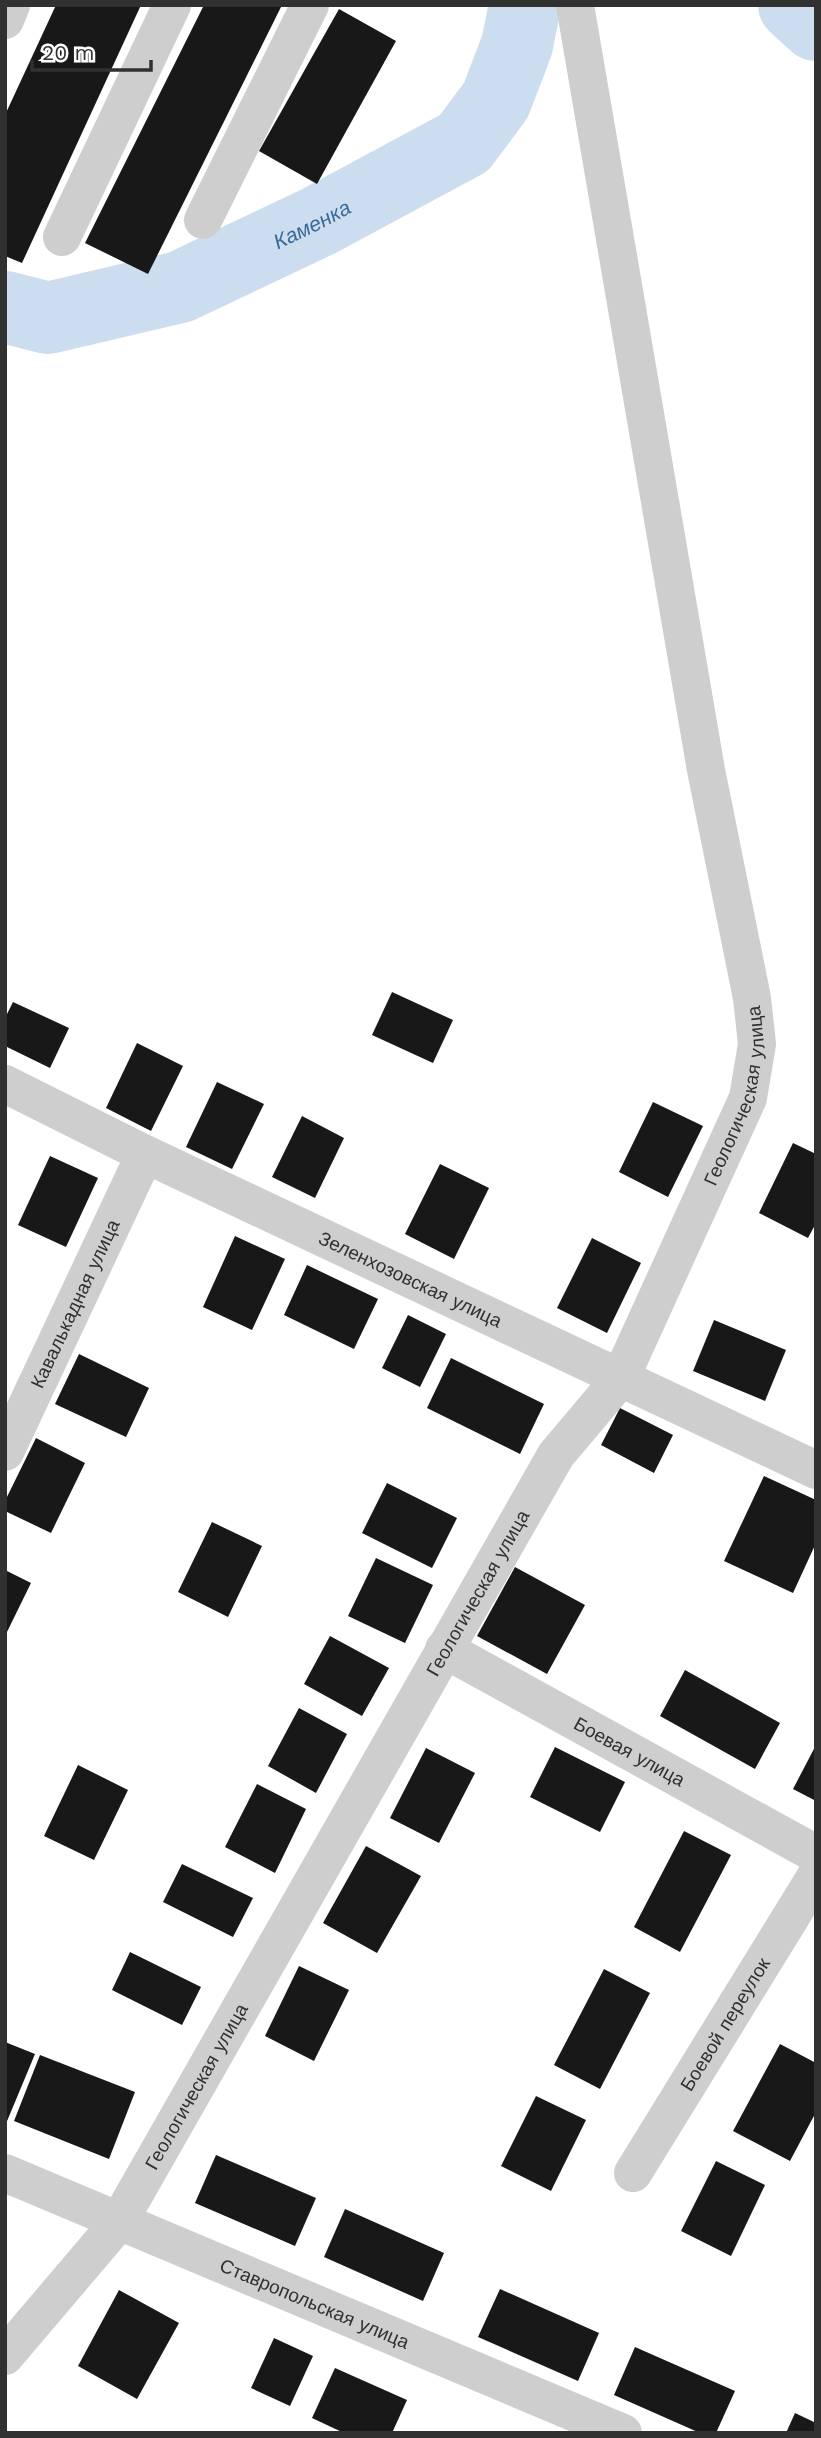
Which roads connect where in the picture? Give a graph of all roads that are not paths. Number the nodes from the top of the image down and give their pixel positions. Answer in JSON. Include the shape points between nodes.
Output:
{"nodes":[{"id":1,"x":11,"y":5,"type":"edge"},
{"id":2,"x":172,"y":5,"type":"edge"},
{"id":3,"x":310,"y":5,"type":"edge"},
{"id":4,"x":575,"y":5,"type":"edge"},
{"id":5,"x":5,"y":20,"type":"edge"},
{"id":6,"x":203,"y":220,"type":"dead end"},
{"id":7,"x":62,"y":237,"type":"dead end"},
{"id":8,"x":5,"y":1084,"type":"edge"},
{"id":9,"x":145,"y":1154,"type":"junction"},
{"id":10,"x":621,"y":1379,"type":"junction"},
{"id":11,"x":5,"y":1452,"type":"edge"},
{"id":12,"x":816,"y":1470,"type":"edge"},
{"id":13,"x":444,"y":1648,"type":"junction"},
{"id":14,"x":816,"y":1854,"type":"edge"},
{"id":15,"x":816,"y":1876,"type":"edge"},
{"id":16,"x":5,"y":2173,"type":"edge"},
{"id":17,"x":633,"y":2174,"type":"dead end"},
{"id":18,"x":118,"y":2223,"type":"junction"},
{"id":19,"x":5,"y":2356,"type":"edge"},
{"id":20,"x":577,"y":2424,"type":"edge"},
{"id":21,"x":623,"y":2433,"type":"edge"}],
"edges":[{"from":1,"to":5,"type":"street"},
{"from":2,"to":7,"type":"street"},
{"from":3,"to":6,"type":"street"},
{"from":4,"to":10,"type":"street","name":"Геологическая улица","via":[[757,1044],[748,1098]]},
{"from":8,"to":9,"type":"street","name":"Зеленхозовская улица"},
{"from":9,"to":10,"type":"street","name":"Зеленхозовская улица"},
{"from":9,"to":11,"type":"street","name":"Кавалькадная улица"},
{"from":10,"to":12,"type":"street","name":"Зеленхозовская улица"},
{"from":10,"to":13,"type":"street","name":"Геологическая улица","via":[[556,1455]]},
{"from":13,"to":14,"type":"street","name":"Боевая улица"},
{"from":13,"to":18,"type":"street","name":"Геологическая улица"},
{"from":15,"to":17,"type":"street","name":"Боевой переулок"},
{"from":16,"to":18,"type":"street","name":"Ставропольская улица"},
{"from":18,"to":19,"type":"street","name":"Геологическая улица"},
{"from":18,"to":20,"type":"street","name":"Ставропольская улица"},
{"from":20,"to":21,"type":"street","name":"Ставропольская улица"}]}
